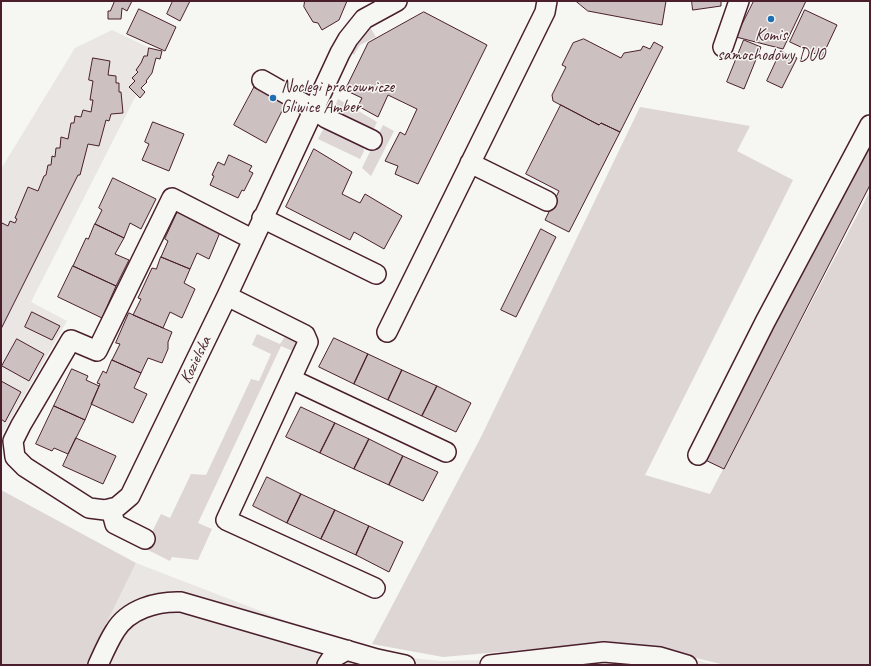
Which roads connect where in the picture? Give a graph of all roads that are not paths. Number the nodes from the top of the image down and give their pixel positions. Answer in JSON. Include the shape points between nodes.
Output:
{"nodes":[{"id":1,"x":397,"y":1,"type":"edge"},
{"id":2,"x":547,"y":1,"type":"edge"},
{"id":3,"x":739,"y":1,"type":"edge"},
{"id":4,"x":723,"y":47,"type":"dead end"},
{"id":5,"x":262,"y":80,"type":"dead end"},
{"id":6,"x":313,"y":109,"type":"junction"},
{"id":7,"x":870,"y":125,"type":"edge"},
{"id":8,"x":372,"y":140,"type":"dead end"},
{"id":9,"x":470,"y":163,"type":"junction"},
{"id":10,"x":547,"y":201,"type":"dead end"},
{"id":11,"x":262,"y":218,"type":"junction"},
{"id":12,"x":252,"y":239,"type":"junction"},
{"id":13,"x":376,"y":274,"type":"dead end"},
{"id":14,"x":227,"y":296,"type":"junction"},
{"id":15,"x":387,"y":332,"type":"dead end"},
{"id":16,"x":291,"y":378,"type":"junction"},
{"id":17,"x":446,"y":452,"type":"dead end"},
{"id":18,"x":698,"y":455,"type":"dead end"},
{"id":19,"x":110,"y":509,"type":"junction"},
{"id":20,"x":145,"y":540,"type":"dead end"},
{"id":21,"x":375,"y":588,"type":"dead end"},
{"id":22,"x":347,"y":650,"type":"junction"},
{"id":23,"x":98,"y":665,"type":"edge"},
{"id":24,"x":327,"y":665,"type":"edge"},
{"id":25,"x":405,"y":665,"type":"edge"},
{"id":26,"x":490,"y":665,"type":"edge"},
{"id":27,"x":687,"y":665,"type":"edge"}],
"edges":[{"from":1,"to":6,"type":"lane","name":"Kozielska","via":[[364,19],[348,39]]},
{"from":2,"to":9,"type":"lane","via":[[545,12]]},
{"from":3,"to":4,"type":"lane"},
{"from":5,"to":6,"type":"lane"},
{"from":6,"to":8,"type":"lane"},
{"from":6,"to":11,"type":"lane","name":"Kozielska"},
{"from":7,"to":18,"type":"lane"},
{"from":9,"to":10,"type":"lane"},
{"from":9,"to":15,"type":"lane"},
{"from":11,"to":12,"type":"lane","name":"Kozielska"},
{"from":11,"to":13,"type":"lane"},
{"from":12,"to":14,"type":"lane","name":"Kozielska"},
{"from":12,"to":19,"type":"lane","via":[[172,198],[97,351],[71,340],[21,424],[13,441],[15,456],[25,467],[89,508]]},
{"from":14,"to":16,"type":"lane","via":[[305,335],[308,342]]},
{"from":14,"to":19,"type":"lane","name":"Kozielska","via":[[130,496],[117,507]]},
{"from":16,"to":17,"type":"lane"},
{"from":16,"to":21,"type":"lane","via":[[226,520]]},
{"from":19,"to":20,"type":"lane","via":[[115,524]]},
{"from":22,"to":23,"type":"lane","via":[[181,602],[167,602],[150,605],[121,623]]},
{"from":22,"to":24,"type":"lane","via":[[331,659]]},
{"from":22,"to":25,"type":"lane"},
{"from":26,"to":27,"type":"lane","via":[[604,652],[660,657]]}]}
